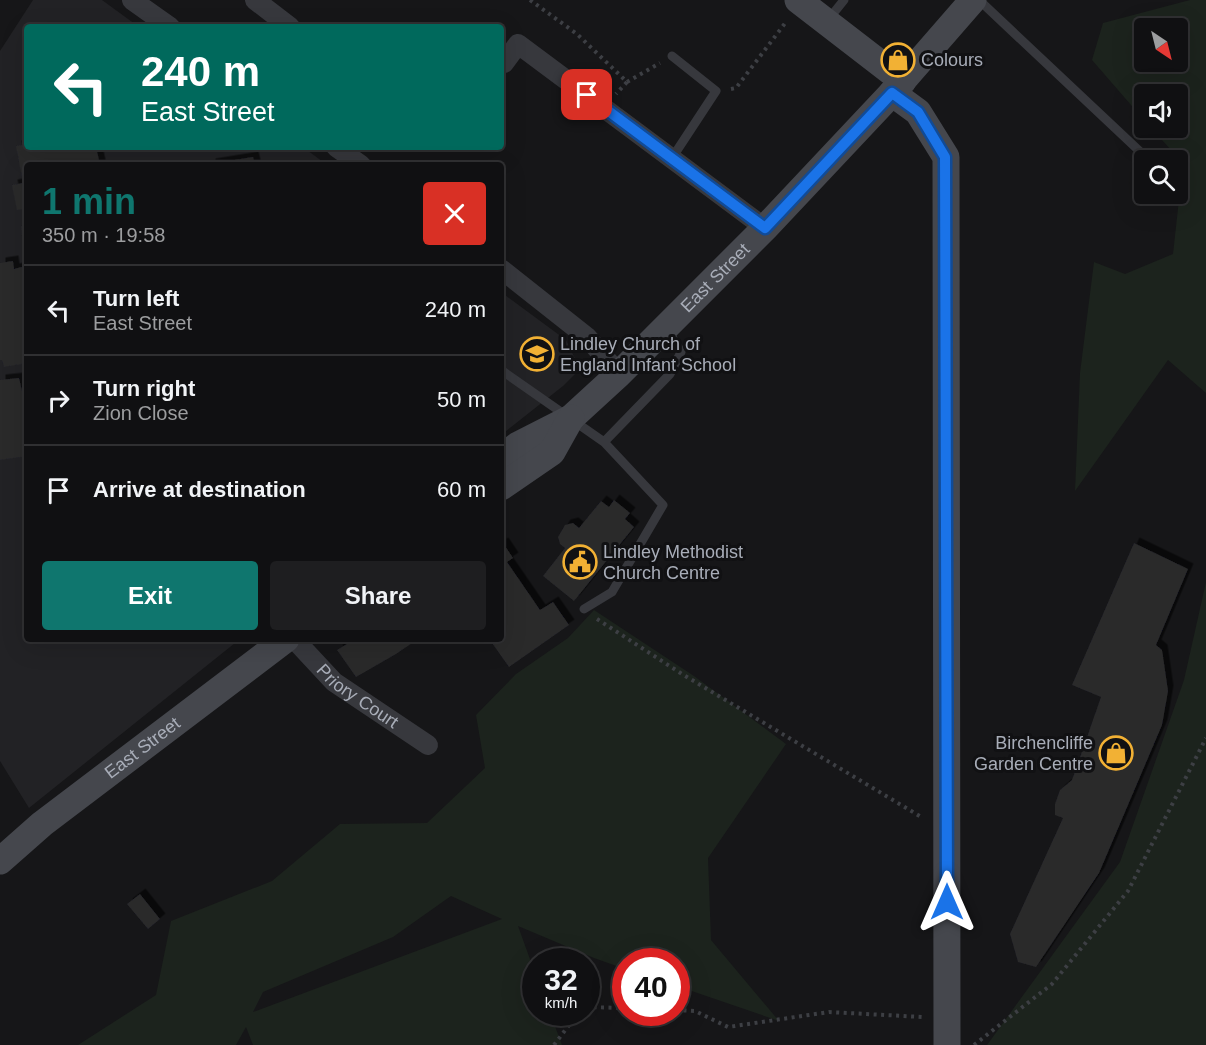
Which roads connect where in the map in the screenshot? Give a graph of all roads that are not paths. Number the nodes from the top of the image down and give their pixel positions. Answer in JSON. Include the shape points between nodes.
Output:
{"nodes":[{"id":1,"x":132,"y":0,"type":"edge"},
{"id":2,"x":255,"y":0,"type":"edge"},
{"id":3,"x":844,"y":0,"type":"edge"},
{"id":4,"x":800,"y":1,"type":"edge"},
{"id":5,"x":970,"y":1,"type":"edge"},
{"id":6,"x":826,"y":22,"type":"junction"},
{"id":7,"x":166,"y":24,"type":"edge"},
{"id":8,"x":286,"y":24,"type":"edge"},
{"id":9,"x":672,"y":56,"type":"road end"},
{"id":10,"x":504,"y":63,"type":"dead end"},
{"id":11,"x":898,"y":87,"type":"junction"},
{"id":12,"x":340,"y":150,"type":"edge"},
{"id":13,"x":1138,"y":150,"type":"edge"},
{"id":14,"x":672,"y":158,"type":"junction"},
{"id":15,"x":357,"y":162,"type":"edge"},
{"id":16,"x":765,"y":228,"type":"junction"},
{"id":17,"x":504,"y":271,"type":"edge"},
{"id":18,"x":666,"y":327,"type":"junction"},
{"id":19,"x":504,"y":373,"type":"edge"},
{"id":20,"x":620,"y":374,"type":"junction"},
{"id":21,"x":571,"y":418,"type":"junction"},
{"id":22,"x":604,"y":442,"type":"junction"},
{"id":23,"x":504,"y":456,"type":"edge"},
{"id":24,"x":504,"y":485,"type":"edge"},
{"id":25,"x":584,"y":609,"type":"road end"},
{"id":26,"x":279,"y":642,"type":"edge"},
{"id":27,"x":284,"y":642,"type":"edge"},
{"id":28,"x":428,"y":745,"type":"dead end"},
{"id":29,"x":0,"y":861,"type":"edge"},
{"id":30,"x":947,"y":1032,"type":"edge"}],
"edges":[{"from":1,"to":7,"type":"street"},
{"from":2,"to":8,"type":"street"},
{"from":3,"to":6,"type":"lane"},
{"from":4,"to":6,"type":"street"},
{"from":5,"to":11,"type":"street","name":"East Street"},
{"from":5,"to":13,"type":"lane"},
{"from":6,"to":11,"type":"street"},
{"from":9,"to":14,"type":"lane","via":[[716,91]]},
{"from":10,"to":14,"type":"street","via":[[518,44]]},
{"from":11,"to":16,"type":"street","name":"East Street"},
{"from":11,"to":30,"type":"street","via":[[945,157]]},
{"from":12,"to":15,"type":"street"},
{"from":14,"to":16,"type":"street"},
{"from":16,"to":18,"type":"street","name":"East Street"},
{"from":17,"to":20,"type":"street","via":[[587,337]]},
{"from":18,"to":20,"type":"street","name":"East Street"},
{"from":18,"to":22,"type":"lane","via":[[681,352],[670,374]]},
{"from":19,"to":21,"type":"lane"},
{"from":20,"to":21,"type":"street","name":"East Street"},
{"from":21,"to":22,"type":"lane"},
{"from":21,"to":23,"type":"street","name":"East Street"},
{"from":21,"to":24,"type":"street","name":"East Street","via":[[552,452]]},
{"from":22,"to":25,"type":"lane","via":[[663,505],[612,592]]},
{"from":26,"to":29,"type":"street","name":"East Street","via":[[42,824]]},
{"from":27,"to":28,"type":"street","name":"Priory Court","via":[[334,682]]}]}
